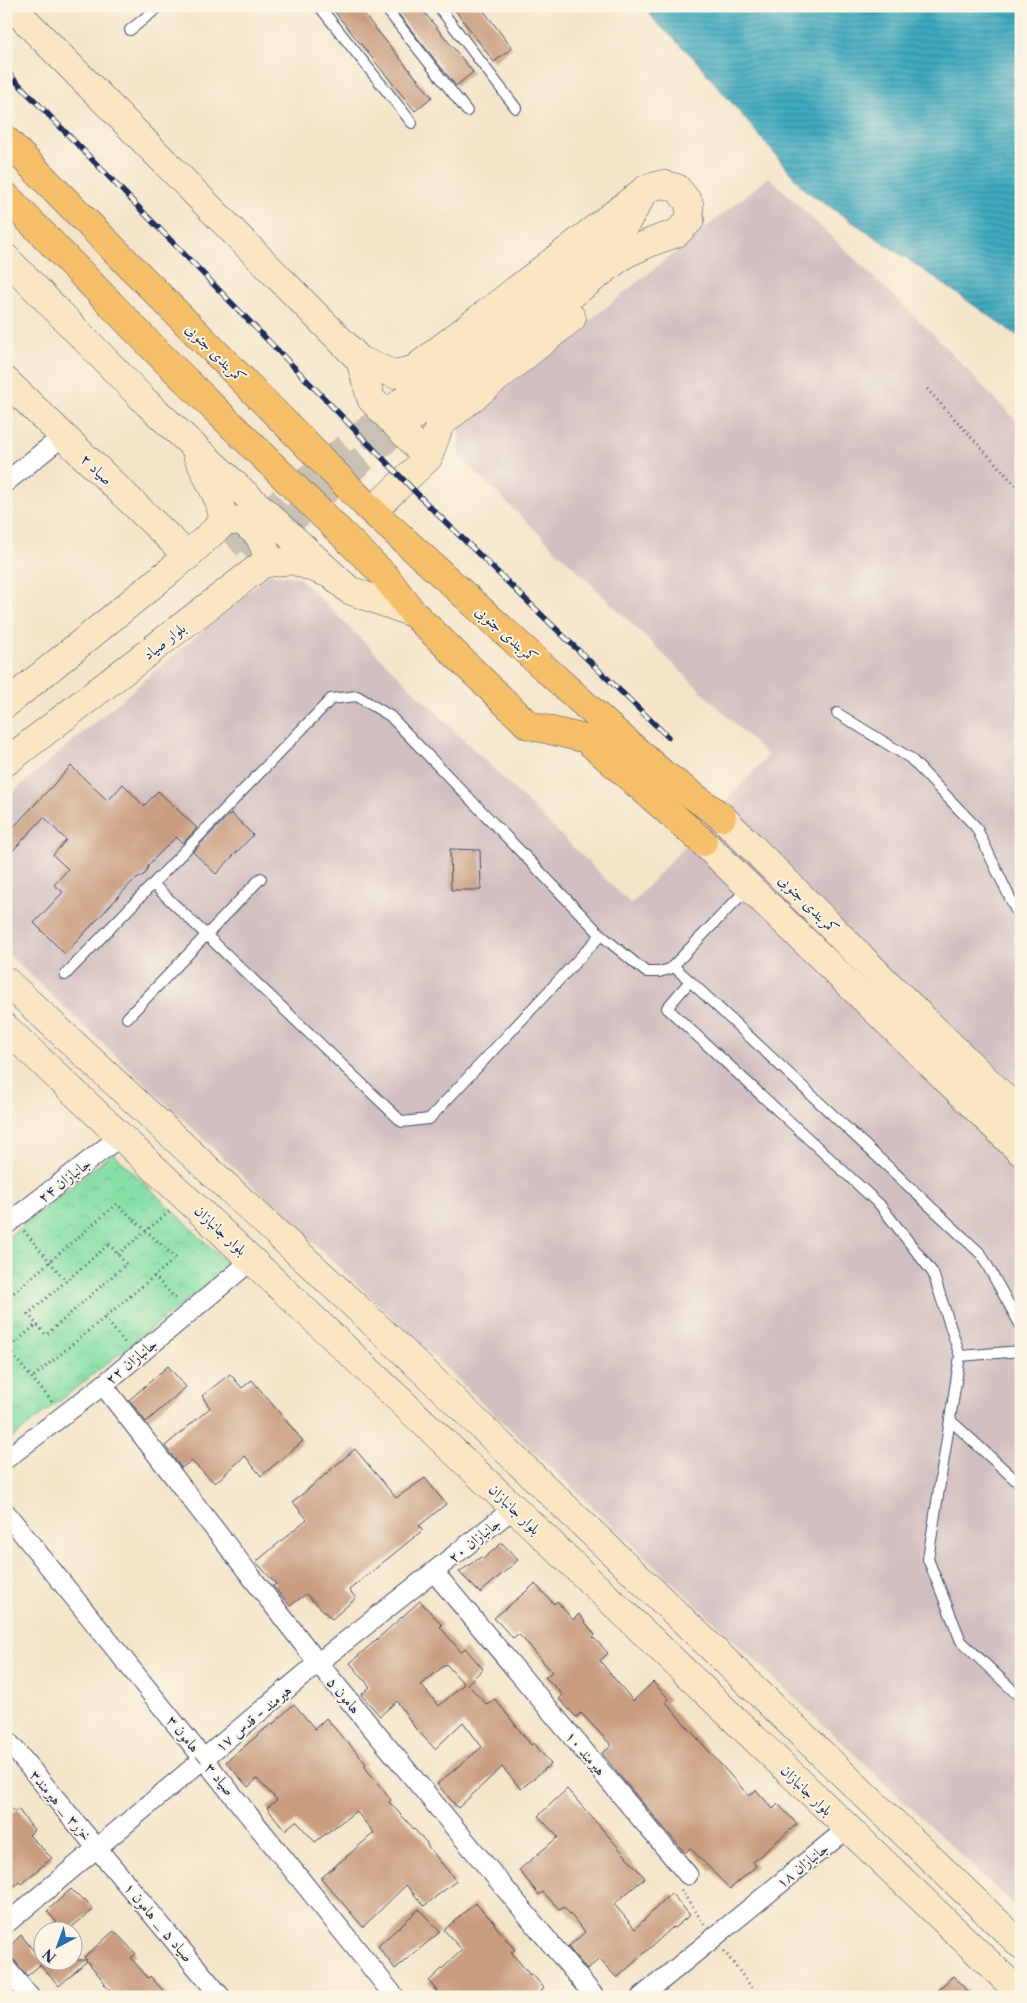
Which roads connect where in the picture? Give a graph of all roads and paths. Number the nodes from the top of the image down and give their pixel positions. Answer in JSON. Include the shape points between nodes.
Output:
{"nodes":[{"id":1,"x":11,"y":6,"type":"edge"},
{"id":2,"x":160,"y":6,"type":"edge"},
{"id":3,"x":319,"y":6,"type":"edge"},
{"id":4,"x":384,"y":6,"type":"edge"},
{"id":5,"x":438,"y":6,"type":"edge"},
{"id":6,"x":130,"y":30,"type":"dead end"},
{"id":7,"x":516,"y":108,"type":"dead end"},
{"id":8,"x":467,"y":111,"type":"dead end"},
{"id":9,"x":412,"y":123,"type":"dead end"},
{"id":10,"x":6,"y":140,"type":"edge"},
{"id":11,"x":646,"y":190,"type":"junction"},
{"id":12,"x":6,"y":196,"type":"edge"},
{"id":13,"x":677,"y":233,"type":"junction"},
{"id":14,"x":6,"y":258,"type":"edge"},
{"id":15,"x":360,"y":360,"type":"junction"},
{"id":16,"x":6,"y":381,"type":"edge"},
{"id":17,"x":927,"y":389,"type":"dead end"},
{"id":18,"x":63,"y":436,"type":"junction"},
{"id":19,"x":191,"y":442,"type":"junction"},
{"id":20,"x":428,"y":458,"type":"junction"},
{"id":21,"x":6,"y":482,"type":"edge"},
{"id":22,"x":1021,"y":492,"type":"edge"},
{"id":23,"x":372,"y":511,"type":"junction"},
{"id":24,"x":240,"y":547,"type":"junction"},
{"id":25,"x":188,"y":556,"type":"junction"},
{"id":26,"x":333,"y":575,"type":"junction"},
{"id":27,"x":413,"y":614,"type":"junction"},
{"id":28,"x":6,"y":704,"type":"edge"},
{"id":29,"x":837,"y":713,"type":"dead end"},
{"id":30,"x":6,"y":721,"type":"edge"},
{"id":31,"x":6,"y":744,"type":"edge"},
{"id":32,"x":6,"y":762,"type":"edge"},
{"id":33,"x":653,"y":782,"type":"junction"},
{"id":34,"x":722,"y":817,"type":"joint"},
{"id":35,"x":703,"y":842,"type":"joint"},
{"id":36,"x":771,"y":865,"type":"junction"},
{"id":37,"x":261,"y":878,"type":"dead end"},
{"id":38,"x":153,"y":884,"type":"junction"},
{"id":39,"x":749,"y":888,"type":"junction"},
{"id":40,"x":1021,"y":921,"type":"edge"},
{"id":41,"x":206,"y":934,"type":"junction"},
{"id":42,"x":601,"y":935,"type":"junction"},
{"id":43,"x":673,"y":966,"type":"junction"},
{"id":44,"x":66,"y":975,"type":"dead end"},
{"id":45,"x":879,"y":975,"type":"junction"},
{"id":46,"x":6,"y":981,"type":"edge"},
{"id":47,"x":690,"y":982,"type":"junction"},
{"id":48,"x":860,"y":995,"type":"junction"},
{"id":49,"x":38,"y":1010,"type":"junction"},
{"id":50,"x":126,"y":1018,"type":"dead end"},
{"id":51,"x":10,"y":1032,"type":"edge"},
{"id":52,"x":1021,"y":1114,"type":"edge"},
{"id":53,"x":122,"y":1136,"type":"junction"},
{"id":54,"x":1021,"y":1152,"type":"edge"},
{"id":55,"x":187,"y":1198,"type":"junction"},
{"id":56,"x":10,"y":1222,"type":"edge"},
{"id":57,"x":146,"y":1231,"type":"junction"},
{"id":58,"x":118,"y":1254,"type":"junction"},
{"id":59,"x":252,"y":1260,"type":"junction"},
{"id":60,"x":50,"y":1262,"type":"junction"},
{"id":61,"x":154,"y":1276,"type":"junction"},
{"id":62,"x":66,"y":1281,"type":"junction"},
{"id":63,"x":6,"y":1298,"type":"edge"},
{"id":64,"x":190,"y":1312,"type":"junction"},
{"id":65,"x":105,"y":1318,"type":"junction"},
{"id":66,"x":37,"y":1324,"type":"junction"},
{"id":67,"x":1021,"y":1326,"type":"edge"},
{"id":68,"x":382,"y":1331,"type":"junction"},
{"id":69,"x":7,"y":1349,"type":"edge"},
{"id":70,"x":1021,"y":1351,"type":"edge"},
{"id":71,"x":960,"y":1356,"type":"junction"},
{"id":72,"x":136,"y":1357,"type":"junction"},
{"id":73,"x":356,"y":1358,"type":"junction"},
{"id":74,"x":32,"y":1378,"type":"junction"},
{"id":75,"x":103,"y":1385,"type":"junction"},
{"id":76,"x":63,"y":1415,"type":"junction"},
{"id":77,"x":950,"y":1420,"type":"junction"},
{"id":78,"x":6,"y":1459,"type":"edge"},
{"id":79,"x":1021,"y":1485,"type":"edge"},
{"id":80,"x":514,"y":1508,"type":"junction"},
{"id":81,"x":6,"y":1513,"type":"edge"},
{"id":82,"x":434,"y":1572,"type":"junction"},
{"id":83,"x":318,"y":1663,"type":"junction"},
{"id":84,"x":1021,"y":1698,"type":"edge"},
{"id":85,"x":6,"y":1739,"type":"edge"},
{"id":86,"x":204,"y":1759,"type":"junction"},
{"id":87,"x":848,"y":1828,"type":"junction"},
{"id":88,"x":97,"y":1848,"type":"junction"},
{"id":89,"x":688,"y":1875,"type":"joint"},
{"id":90,"x":6,"y":1924,"type":"edge"},
{"id":91,"x":713,"y":1937,"type":"junction"},
{"id":92,"x":1021,"y":1945,"type":"edge"},
{"id":93,"x":6,"y":1968,"type":"edge"},
{"id":94,"x":1011,"y":1992,"type":"edge"},
{"id":95,"x":30,"y":1997,"type":"edge"},
{"id":96,"x":220,"y":1997,"type":"edge"},
{"id":97,"x":395,"y":1997,"type":"edge"},
{"id":98,"x":595,"y":1997,"type":"edge"},
{"id":99,"x":641,"y":1997,"type":"edge"},
{"id":100,"x":758,"y":1997,"type":"edge"}],
"edges":[{"from":1,"to":15,"type":"main road"},
{"from":2,"to":6,"type":"lane"},
{"from":3,"to":9,"type":"lane"},
{"from":4,"to":8,"type":"lane"},
{"from":5,"to":7,"type":"lane"},
{"from":10,"to":23,"type":"highway","name":"کمربندی جنوبی"},
{"from":11,"to":13,"type":"main road","via":[[662,184],[677,188],[689,203],[690,220]]},
{"from":11,"to":13,"type":"main road","via":[[624,226],[600,252],[405,411],[625,254]]},
{"from":11,"to":15,"type":"main road","via":[[413,370],[393,374]]},
{"from":12,"to":27,"type":"highway","name":"کمربندی جنوبی","via":[[160,355],[385,576]]},
{"from":13,"to":20,"type":"main road","via":[[440,424]]},
{"from":14,"to":19,"type":"main road","via":[[147,403]]},
{"from":15,"to":20,"type":"main road","via":[[371,399]]},
{"from":16,"to":18,"type":"main road","name":"صیاد ۲"},
{"from":17,"to":22,"type":"path"},
{"from":18,"to":21,"type":"street"},
{"from":18,"to":25,"type":"main road","name":"صیاد ۲"},
{"from":19,"to":24,"type":"main road"},
{"from":19,"to":26,"type":"main road"},
{"from":20,"to":23,"type":"main road"},
{"from":23,"to":33,"type":"highway","name":"کمربندی جنوبی"},
{"from":24,"to":25,"type":"main road"},
{"from":24,"to":26,"type":"main road","name":"بلوار صیاد","via":[[292,560]]},
{"from":24,"to":30,"type":"main road"},
{"from":24,"to":31,"type":"main road"},
{"from":24,"to":32,"type":"main road","name":"بلوار صیاد"},
{"from":25,"to":28,"type":"main road"},
{"from":26,"to":27,"type":"main road","via":[[349,590]]},
{"from":27,"to":33,"type":"highway","name":"کمربندی جنوبی","via":[[528,725],[586,739]]},
{"from":29,"to":40,"type":"lane","via":[[910,758],[976,827]]},
{"from":33,"to":34,"type":"highway","name":"کمربندی جنوبی"},
{"from":33,"to":35,"type":"highway","name":"کمربندی جنوبی"},
{"from":34,"to":36,"type":"main road","name":"کمربندی جنوبی"},
{"from":35,"to":39,"type":"main road","name":"کمربندی جنوبی"},
{"from":36,"to":39,"type":"main road"},
{"from":36,"to":45,"type":"main road","name":"کمربندی جنوبی"},
{"from":37,"to":41,"type":"lane"},
{"from":38,"to":41,"type":"lane"},
{"from":38,"to":42,"type":"lane","via":[[331,699],[357,696],[390,716]]},
{"from":38,"to":44,"type":"lane"},
{"from":39,"to":43,"type":"lane"},
{"from":39,"to":48,"type":"main road","name":"کمربندی جنوبی"},
{"from":41,"to":42,"type":"lane","via":[[402,1122],[429,1119]]},
{"from":41,"to":50,"type":"lane"},
{"from":42,"to":43,"type":"lane","via":[[646,972],[659,972]]},
{"from":43,"to":47,"type":"lane"},
{"from":45,"to":48,"type":"main road"},
{"from":45,"to":52,"type":"main road","name":"کمربندی جنوبی"},
{"from":46,"to":49,"type":"main road"},
{"from":47,"to":67,"type":"lane","via":[[981,1254]]},
{"from":47,"to":71,"type":"lane","via":[[667,1008],[880,1205],[933,1274]]},
{"from":48,"to":54,"type":"main road","name":"کمربندی جنوبی"},
{"from":49,"to":51,"type":"main road"},
{"from":49,"to":68,"type":"main road"},
{"from":51,"to":53,"type":"main road","name":"بلوار جانبازان"},
{"from":53,"to":55,"type":"main road","name":"بلوار جانبازان"},
{"from":53,"to":56,"type":"street","name":"جانبازان ۲۴"},
{"from":55,"to":57,"type":"path"},
{"from":55,"to":59,"type":"main road","name":"بلوار جانبازان"},
{"from":56,"to":60,"type":"path"},
{"from":57,"to":58,"type":"path"},
{"from":57,"to":60,"type":"path","via":[[117,1204]]},
{"from":57,"to":61,"type":"path","via":[[176,1258]]},
{"from":58,"to":62,"type":"path","via":[[109,1244]]},
{"from":58,"to":66,"type":"path","via":[[126,1264],[46,1335]]},
{"from":59,"to":64,"type":"street","name":"جانبازان ۲۲"},
{"from":59,"to":73,"type":"main road","name":"بلوار جانبازان"},
{"from":60,"to":62,"type":"path"},
{"from":60,"to":63,"type":"path"},
{"from":61,"to":64,"type":"path"},
{"from":61,"to":65,"type":"path"},
{"from":62,"to":66,"type":"path","via":[[28,1314]]},
{"from":64,"to":72,"type":"street","name":"جانبازان ۲۲"},
{"from":65,"to":72,"type":"path"},
{"from":65,"to":74,"type":"path"},
{"from":66,"to":69,"type":"path"},
{"from":68,"to":73,"type":"main road"},
{"from":68,"to":92,"type":"main road"},
{"from":69,"to":74,"type":"path"},
{"from":70,"to":71,"type":"lane"},
{"from":71,"to":77,"type":"lane"},
{"from":72,"to":75,"type":"street","name":"جانبازان ۲۲"},
{"from":73,"to":80,"type":"main road","name":"بلوار جانبازان"},
{"from":74,"to":76,"type":"path"},
{"from":75,"to":76,"type":"street","name":"جانبازان ۲۲"},
{"from":75,"to":83,"type":"street","name":"هامون ۵"},
{"from":76,"to":78,"type":"street","name":"جانبازان ۲۲"},
{"from":77,"to":79,"type":"lane"},
{"from":77,"to":84,"type":"lane","via":[[928,1559],[961,1641]]},
{"from":80,"to":82,"type":"street","name":"جانبازان ۲۰"},
{"from":80,"to":87,"type":"main road","name":"بلوار جانبازان"},
{"from":81,"to":86,"type":"street","name":"صیاد ۳ _ هامون ۳"},
{"from":82,"to":83,"type":"street","name":"هیرمند - قدس ۱۷"},
{"from":82,"to":89,"type":"street","name":"هیرمند ۱۰"},
{"from":83,"to":86,"type":"street","name":"هیرمند - قدس ۱۷"},
{"from":83,"to":98,"type":"street","name":"هامون ۵"},
{"from":85,"to":88,"type":"street","name":"خزر۳ _ هیرمند۳"},
{"from":86,"to":88,"type":"street","name":"هیرمند - قدس ۱۷"},
{"from":86,"to":97,"type":"street","name":"صیاد ۳ _ هامون ۳"},
{"from":87,"to":91,"type":"street","name":"جانبازان ۱۸"},
{"from":87,"to":94,"type":"main road","name":"بلوار جانبازان"},
{"from":88,"to":90,"type":"street","name":"هیرمند - قدس ۱۷"},
{"from":88,"to":96,"type":"street","name":"صیاد ۵ _ هامون ۱"},
{"from":89,"to":91,"type":"path","via":[[678,1885]]},
{"from":91,"to":99,"type":"street","name":"جانبازان ۱۸"},
{"from":91,"to":100,"type":"path"},
{"from":93,"to":95,"type":"street"}]}
